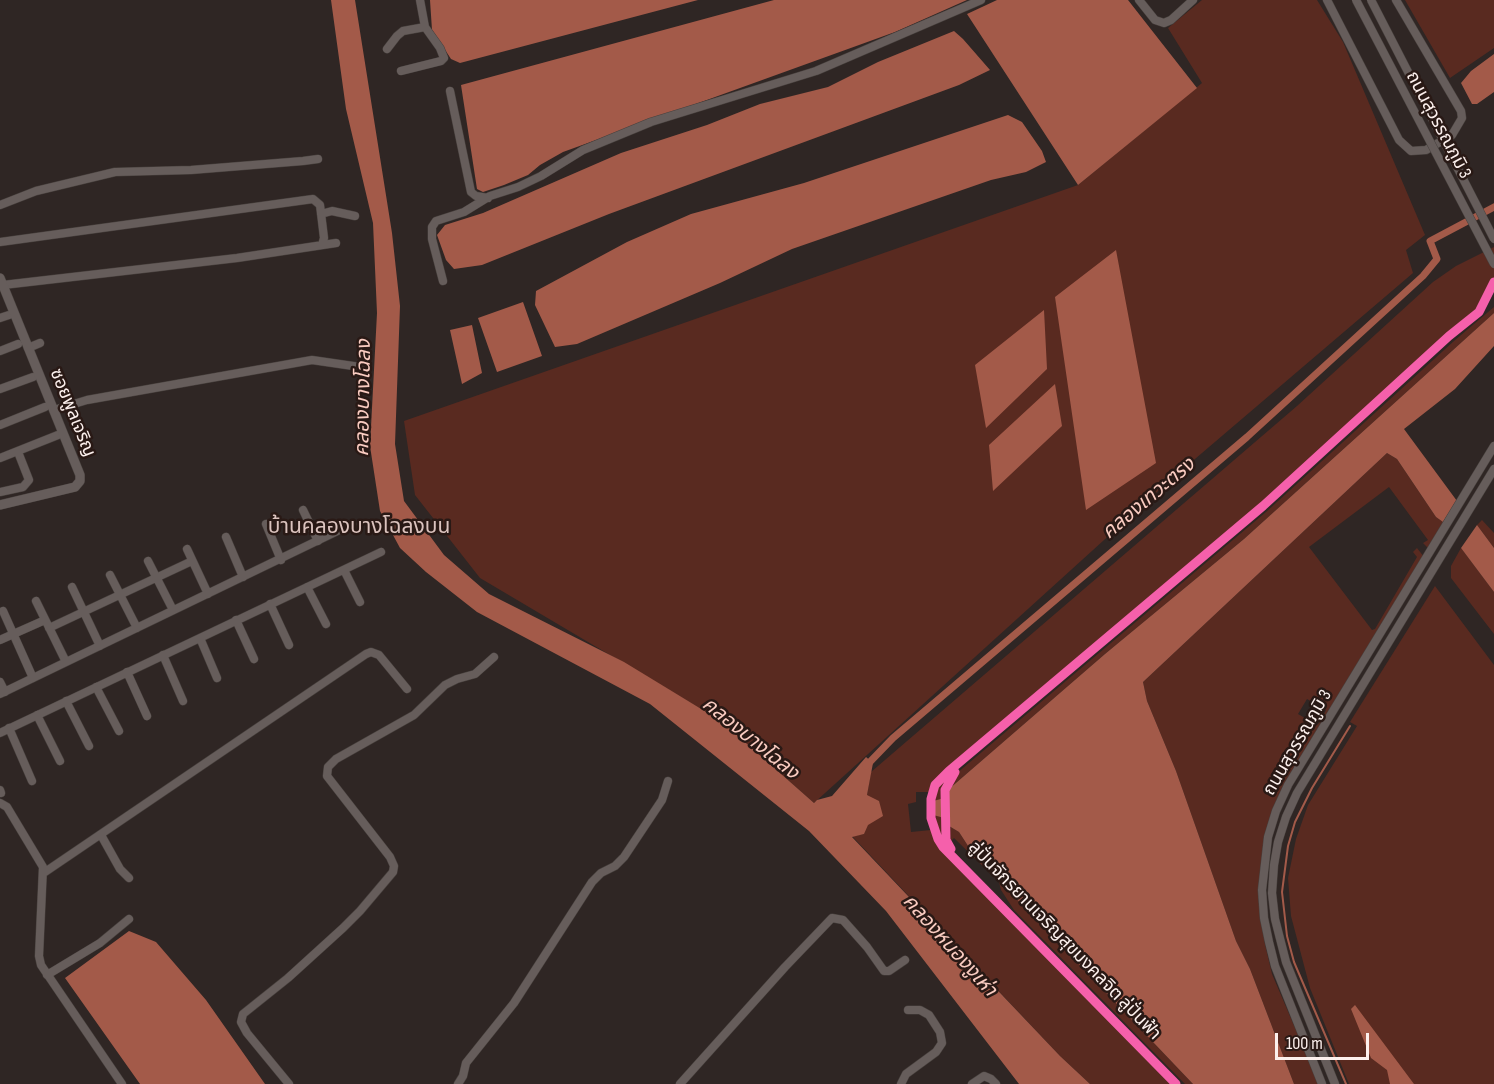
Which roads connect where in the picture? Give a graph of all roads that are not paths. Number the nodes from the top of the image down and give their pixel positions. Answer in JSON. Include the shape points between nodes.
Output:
{"nodes":[{"id":1,"x":420,"y":0,"type":"edge"},
{"id":2,"x":981,"y":0,"type":"edge"},
{"id":3,"x":1139,"y":0,"type":"edge"},
{"id":4,"x":1193,"y":0,"type":"edge"},
{"id":5,"x":1327,"y":0,"type":"edge"},
{"id":6,"x":1356,"y":0,"type":"edge"},
{"id":7,"x":1371,"y":0,"type":"edge"},
{"id":8,"x":1396,"y":0,"type":"edge"},
{"id":9,"x":425,"y":27,"type":"junction"},
{"id":10,"x":387,"y":49,"type":"dead end"},
{"id":11,"x":401,"y":71,"type":"dead end"},
{"id":12,"x":450,"y":91,"type":"dead end"},
{"id":13,"x":318,"y":159,"type":"dead end"},
{"id":14,"x":488,"y":198,"type":"junction"},
{"id":15,"x":0,"y":205,"type":"edge"},
{"id":16,"x":321,"y":214,"type":"junction"},
{"id":17,"x":355,"y":216,"type":"dead end"},
{"id":18,"x":1494,"y":239,"type":"edge"},
{"id":19,"x":0,"y":242,"type":"edge"},
{"id":20,"x":336,"y":243,"type":"dead end"},
{"id":21,"x":322,"y":245,"type":"junction"},
{"id":22,"x":1494,"y":264,"type":"edge"},
{"id":23,"x":1,"y":281,"type":"edge"},
{"id":24,"x":443,"y":281,"type":"dead end"},
{"id":25,"x":9,"y":315,"type":"dead end"},
{"id":26,"x":0,"y":318,"type":"edge"},
{"id":27,"x":40,"y":343,"type":"dead end"},
{"id":28,"x":18,"y":344,"type":"dead end"},
{"id":29,"x":28,"y":348,"type":"junction"},
{"id":30,"x":0,"y":351,"type":"edge"},
{"id":31,"x":367,"y":368,"type":"dead end"},
{"id":32,"x":33,"y":377,"type":"dead end"},
{"id":33,"x":0,"y":389,"type":"edge"},
{"id":34,"x":49,"y":409,"type":"junction"},
{"id":35,"x":0,"y":425,"type":"edge"},
{"id":36,"x":58,"y":435,"type":"dead end"},
{"id":37,"x":1494,"y":446,"type":"edge"},
{"id":38,"x":18,"y":452,"type":"junction"},
{"id":39,"x":0,"y":458,"type":"edge"},
{"id":40,"x":1494,"y":469,"type":"edge"},
{"id":41,"x":0,"y":492,"type":"edge"},
{"id":42,"x":0,"y":505,"type":"edge"},
{"id":43,"x":303,"y":510,"type":"dead end"},
{"id":44,"x":266,"y":524,"type":"dead end"},
{"id":45,"x":352,"y":524,"type":"dead end"},
{"id":46,"x":225,"y":537,"type":"dead end"},
{"id":47,"x":318,"y":541,"type":"junction"},
{"id":48,"x":187,"y":549,"type":"dead end"},
{"id":49,"x":381,"y":552,"type":"dead end"},
{"id":50,"x":281,"y":560,"type":"junction"},
{"id":51,"x":148,"y":561,"type":"dead end"},
{"id":52,"x":192,"y":561,"type":"junction"},
{"id":53,"x":344,"y":570,"type":"junction"},
{"id":54,"x":110,"y":574,"type":"dead end"},
{"id":55,"x":156,"y":577,"type":"junction"},
{"id":56,"x":243,"y":577,"type":"junction"},
{"id":57,"x":72,"y":587,"type":"dead end"},
{"id":58,"x":307,"y":587,"type":"junction"},
{"id":59,"x":208,"y":594,"type":"junction"},
{"id":60,"x":120,"y":595,"type":"junction"},
{"id":61,"x":36,"y":601,"type":"dead end"},
{"id":62,"x":360,"y":602,"type":"dead end"},
{"id":63,"x":270,"y":604,"type":"junction"},
{"id":64,"x":173,"y":610,"type":"junction"},
{"id":65,"x":3,"y":611,"type":"dead end"},
{"id":66,"x":84,"y":611,"type":"junction"},
{"id":67,"x":45,"y":620,"type":"junction"},
{"id":68,"x":236,"y":620,"type":"junction"},
{"id":69,"x":326,"y":624,"type":"dead end"},
{"id":70,"x":49,"y":628,"type":"junction"},
{"id":71,"x":136,"y":628,"type":"junction"},
{"id":72,"x":13,"y":634,"type":"junction"},
{"id":73,"x":200,"y":638,"type":"junction"},
{"id":74,"x":0,"y":640,"type":"edge"},
{"id":75,"x":289,"y":645,"type":"dead end"},
{"id":76,"x":100,"y":646,"type":"junction"},
{"id":77,"x":163,"y":655,"type":"junction"},
{"id":78,"x":494,"y":657,"type":"dead end"},
{"id":79,"x":254,"y":659,"type":"dead end"},
{"id":80,"x":66,"y":662,"type":"junction"},
{"id":81,"x":128,"y":672,"type":"junction"},
{"id":82,"x":33,"y":678,"type":"junction"},
{"id":83,"x":217,"y":678,"type":"dead end"},
{"id":84,"x":0,"y":682,"type":"edge"},
{"id":85,"x":96,"y":687,"type":"junction"},
{"id":86,"x":407,"y":689,"type":"dead end"},
{"id":87,"x":3,"y":693,"type":"edge"},
{"id":88,"x":66,"y":701,"type":"junction"},
{"id":89,"x":183,"y":701,"type":"dead end"},
{"id":90,"x":37,"y":715,"type":"junction"},
{"id":91,"x":147,"y":716,"type":"dead end"},
{"id":92,"x":9,"y":729,"type":"junction"},
{"id":93,"x":118,"y":731,"type":"dead end"},
{"id":94,"x":0,"y":733,"type":"edge"},
{"id":95,"x":89,"y":746,"type":"dead end"},
{"id":96,"x":60,"y":761,"type":"dead end"},
{"id":97,"x":32,"y":781,"type":"dead end"},
{"id":98,"x":668,"y":781,"type":"dead end"},
{"id":99,"x":0,"y":802,"type":"edge"},
{"id":100,"x":101,"y":835,"type":"junction"},
{"id":101,"x":45,"y":872,"type":"junction"},
{"id":102,"x":129,"y":878,"type":"dead end"},
{"id":103,"x":129,"y":918,"type":"dead end"},
{"id":104,"x":905,"y":960,"type":"dead end"},
{"id":105,"x":47,"y":975,"type":"junction"},
{"id":106,"x":908,"y":1010,"type":"dead end"},
{"id":107,"x":122,"y":1084,"type":"edge"},
{"id":108,"x":289,"y":1084,"type":"edge"},
{"id":109,"x":458,"y":1084,"type":"edge"},
{"id":110,"x":680,"y":1084,"type":"edge"},
{"id":111,"x":901,"y":1084,"type":"edge"},
{"id":112,"x":972,"y":1084,"type":"edge"},
{"id":113,"x":996,"y":1084,"type":"edge"},
{"id":114,"x":1322,"y":1084,"type":"edge"},
{"id":115,"x":1335,"y":1084,"type":"edge"}],
"edges":[{"from":1,"to":9,"type":"street"},
{"from":2,"to":14,"type":"street","via":[[816,71],[651,122],[583,150],[541,176]]},
{"from":3,"to":4,"type":"street","via":[[1155,20],[1164,23]]},
{"from":5,"to":8,"type":"street","via":[[1399,140],[1411,151],[1426,150],[1452,135],[1462,118],[1461,111]]},
{"from":6,"to":22,"type":"street","name":"ถนนสุวรรณภูมิ 3","bridge":true},
{"from":7,"to":18,"type":"street","name":"ถนนสุวรรณภูมิ 3","bridge":true},
{"from":9,"to":10,"type":"street","via":[[403,32]]},
{"from":9,"to":11,"type":"street","via":[[440,48],[442,60]]},
{"from":12,"to":14,"type":"street","via":[[471,192]]},
{"from":13,"to":15,"type":"street","via":[[115,172],[36,191]]},
{"from":14,"to":24,"type":"street","via":[[433,224],[432,239]]},
{"from":16,"to":17,"type":"street","via":[[332,211]]},
{"from":16,"to":19,"type":"street","via":[[320,205],[313,199]]},
{"from":16,"to":21,"type":"street"},
{"from":20,"to":21,"type":"street"},
{"from":21,"to":23,"type":"street","via":[[237,258]]},
{"from":23,"to":29,"type":"street","name":"ซอยพูลเจริญ"},
{"from":25,"to":26,"type":"street"},
{"from":27,"to":29,"type":"street"},
{"from":28,"to":30,"type":"street"},
{"from":29,"to":34,"type":"street","name":"ซอยพูลเจริญ"},
{"from":31,"to":34,"type":"street","via":[[312,360]]},
{"from":32,"to":33,"type":"street"},
{"from":34,"to":35,"type":"street"},
{"from":34,"to":42,"type":"street","name":"ซอยพูลเจริญ","via":[[80,475],[78,484]]},
{"from":36,"to":38,"type":"street"},
{"from":37,"to":114,"type":"street","name":"ถนนสุวรรณภูมิ 3","via":[[1288,785],[1268,837],[1262,890],[1269,942]]},
{"from":38,"to":39,"type":"street"},
{"from":38,"to":41,"type":"street","via":[[29,480],[22,487]]},
{"from":40,"to":115,"type":"street","name":"ถนนสุวรรณภูมิ 3","via":[[1297,793],[1278,842],[1272,892],[1275,919],[1286,962]]},
{"from":43,"to":47,"type":"street"},
{"from":44,"to":50,"type":"street"},
{"from":45,"to":47,"type":"street"},
{"from":46,"to":56,"type":"street"},
{"from":47,"to":50,"type":"street"},
{"from":48,"to":52,"type":"street"},
{"from":49,"to":53,"type":"street"},
{"from":50,"to":56,"type":"street"},
{"from":51,"to":55,"type":"street"},
{"from":52,"to":55,"type":"street"},
{"from":52,"to":59,"type":"street"},
{"from":53,"to":58,"type":"street"},
{"from":53,"to":62,"type":"street"},
{"from":54,"to":60,"type":"street"},
{"from":55,"to":60,"type":"street"},
{"from":55,"to":64,"type":"street"},
{"from":56,"to":59,"type":"street"},
{"from":57,"to":66,"type":"street"},
{"from":58,"to":63,"type":"street"},
{"from":58,"to":69,"type":"street"},
{"from":59,"to":64,"type":"street"},
{"from":60,"to":66,"type":"street"},
{"from":60,"to":71,"type":"street"},
{"from":61,"to":67,"type":"street"},
{"from":63,"to":68,"type":"street"},
{"from":63,"to":75,"type":"street"},
{"from":64,"to":71,"type":"street"},
{"from":65,"to":72,"type":"street"},
{"from":66,"to":70,"type":"street"},
{"from":66,"to":76,"type":"street"},
{"from":67,"to":70,"type":"street"},
{"from":67,"to":72,"type":"street"},
{"from":68,"to":73,"type":"street"},
{"from":68,"to":79,"type":"street"},
{"from":70,"to":80,"type":"street"},
{"from":71,"to":76,"type":"street"},
{"from":72,"to":74,"type":"street"},
{"from":72,"to":82,"type":"street"},
{"from":73,"to":77,"type":"street"},
{"from":73,"to":83,"type":"street"},
{"from":76,"to":80,"type":"street"},
{"from":77,"to":81,"type":"street"},
{"from":77,"to":89,"type":"street"},
{"from":78,"to":108,"type":"street","via":[[475,674],[445,685],[409,719],[328,767],[327,776],[394,866],[393,872],[343,928],[243,1014],[241,1022],[247,1034]]},
{"from":80,"to":82,"type":"street"},
{"from":81,"to":85,"type":"street"},
{"from":81,"to":91,"type":"street"},
{"from":82,"to":87,"type":"street"},
{"from":84,"to":87,"type":"street"},
{"from":85,"to":88,"type":"street"},
{"from":85,"to":93,"type":"street"},
{"from":86,"to":100,"type":"street","via":[[379,655],[371,652]]},
{"from":88,"to":90,"type":"street"},
{"from":88,"to":95,"type":"street"},
{"from":90,"to":92,"type":"street"},
{"from":90,"to":96,"type":"street"},
{"from":92,"to":94,"type":"street"},
{"from":92,"to":97,"type":"street"},
{"from":98,"to":109,"type":"street","via":[[662,800],[624,857],[596,876],[514,1003],[466,1063]]},
{"from":99,"to":101,"type":"street","via":[[7,807]]},
{"from":100,"to":101,"type":"street"},
{"from":100,"to":102,"type":"street","via":[[120,870]]},
{"from":101,"to":105,"type":"street","via":[[39,956]]},
{"from":103,"to":105,"type":"street","via":[[100,943]]},
{"from":104,"to":110,"type":"street","via":[[884,971],[843,920],[832,918]]},
{"from":105,"to":107,"type":"street"},
{"from":106,"to":111,"type":"street","via":[[929,1015],[942,1043],[906,1074]]},
{"from":112,"to":113,"type":"street","via":[[984,1076]]}]}
